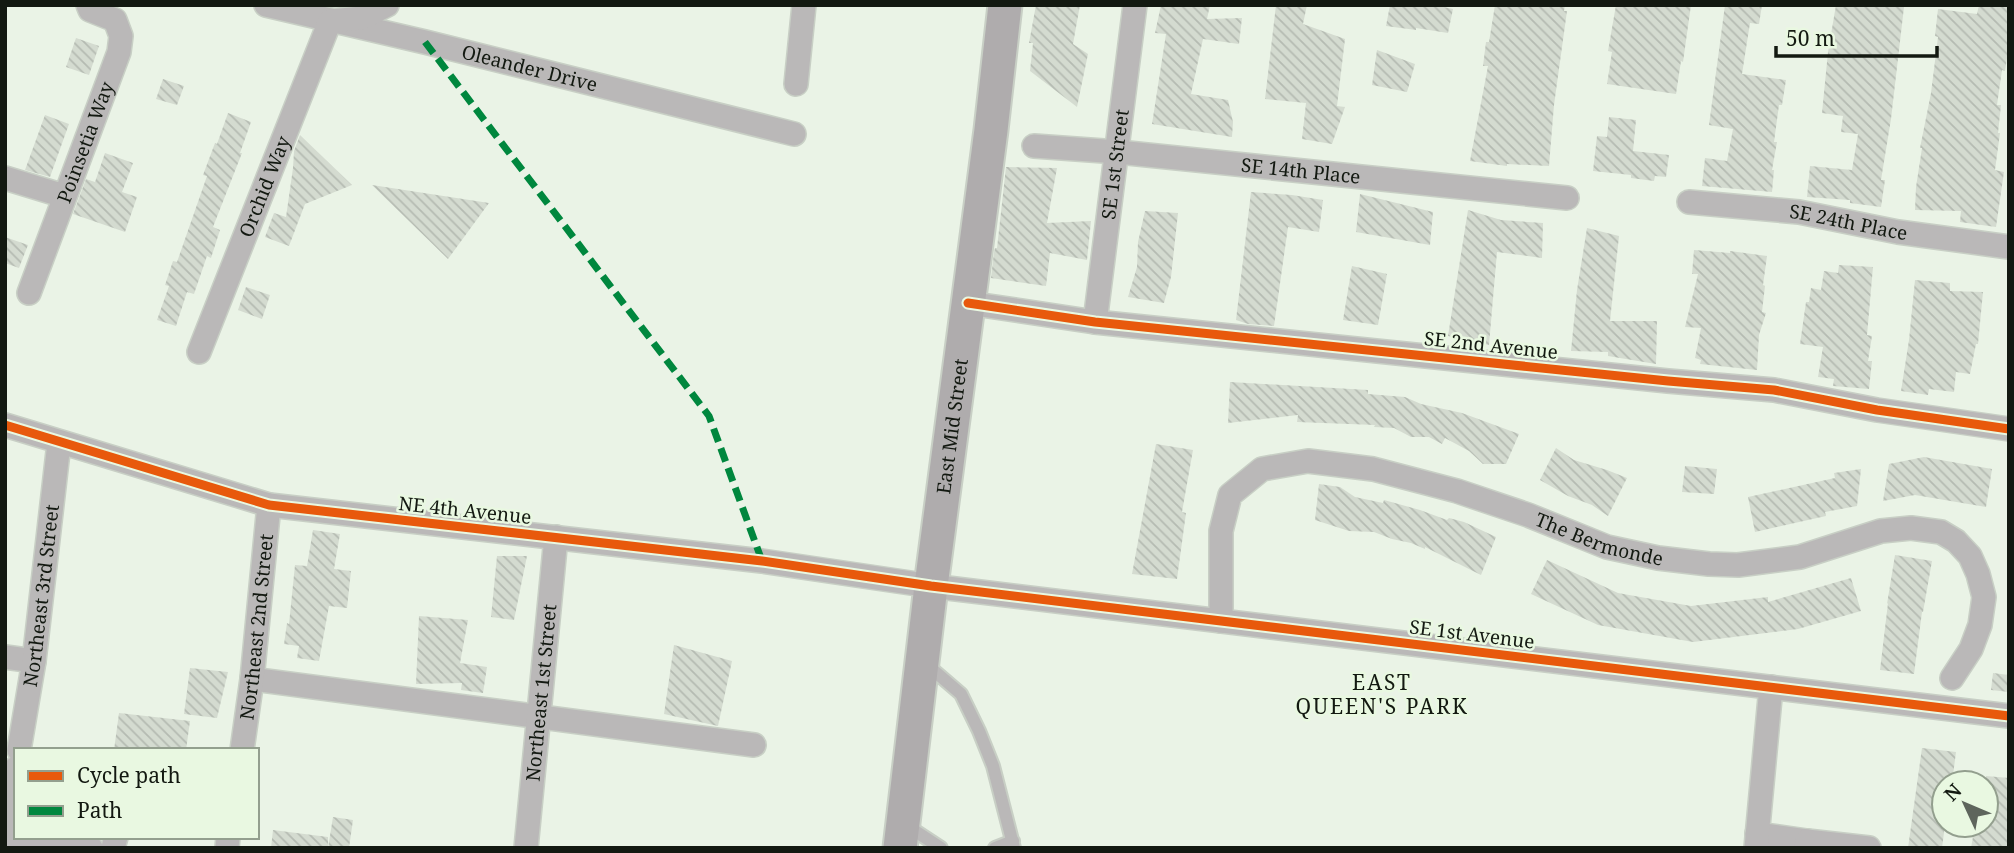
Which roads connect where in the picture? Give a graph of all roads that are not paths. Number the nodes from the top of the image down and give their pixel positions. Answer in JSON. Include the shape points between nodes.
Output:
{"nodes":[{"id":1,"x":88,"y":5,"type":"edge"},
{"id":2,"x":266,"y":5,"type":"edge"},
{"id":3,"x":387,"y":5,"type":"edge"},
{"id":4,"x":804,"y":5,"type":"edge"},
{"id":5,"x":1005,"y":5,"type":"edge"},
{"id":6,"x":1135,"y":5,"type":"edge"},
{"id":7,"x":330,"y":21,"type":"junction"},
{"id":8,"x":796,"y":85,"type":"dead end"},
{"id":9,"x":794,"y":134,"type":"dead end"},
{"id":10,"x":1034,"y":146,"type":"dead end"},
{"id":11,"x":1118,"y":152,"type":"junction"},
{"id":12,"x":5,"y":178,"type":"edge"},
{"id":13,"x":64,"y":196,"type":"junction"},
{"id":14,"x":1567,"y":198,"type":"dead end"},
{"id":15,"x":1689,"y":202,"type":"dead end"},
{"id":16,"x":2009,"y":247,"type":"edge"},
{"id":17,"x":29,"y":293,"type":"dead end"},
{"id":18,"x":968,"y":303,"type":"junction"},
{"id":19,"x":1095,"y":321,"type":"junction"},
{"id":20,"x":199,"y":352,"type":"dead end"},
{"id":21,"x":5,"y":425,"type":"edge"},
{"id":22,"x":2009,"y":429,"type":"edge"},
{"id":23,"x":58,"y":443,"type":"junction"},
{"id":24,"x":268,"y":505,"type":"junction"},
{"id":25,"x":556,"y":537,"type":"junction"},
{"id":26,"x":931,"y":586,"type":"junction"},
{"id":27,"x":1221,"y":621,"type":"junction"},
{"id":28,"x":5,"y":657,"type":"edge"},
{"id":29,"x":34,"y":660,"type":"junction"},
{"id":30,"x":922,"y":661,"type":"junction"},
{"id":31,"x":1952,"y":678,"type":"dead end"},
{"id":32,"x":253,"y":679,"type":"junction"},
{"id":33,"x":1771,"y":687,"type":"junction"},
{"id":34,"x":2009,"y":716,"type":"edge"},
{"id":35,"x":538,"y":717,"type":"junction"},
{"id":36,"x":754,"y":745,"type":"dead end"},
{"id":37,"x":19,"y":748,"type":"edge"},
{"id":38,"x":242,"y":748,"type":"edge"},
{"id":39,"x":14,"y":779,"type":"edge"},
{"id":40,"x":5,"y":831,"type":"edge"},
{"id":41,"x":902,"y":835,"type":"edge"},
{"id":42,"x":5,"y":838,"type":"edge"},
{"id":43,"x":1756,"y":841,"type":"edge"},
{"id":44,"x":1013,"y":844,"type":"edge"},
{"id":45,"x":1807,"y":844,"type":"edge"},
{"id":46,"x":91,"y":848,"type":"edge"},
{"id":47,"x":526,"y":848,"type":"edge"},
{"id":48,"x":941,"y":848,"type":"edge"},
{"id":49,"x":995,"y":848,"type":"edge"},
{"id":50,"x":1869,"y":848,"type":"edge"}],
"edges":[{"from":1,"to":13,"type":"street","name":"Poinsetia Way","via":[[115,20],[120,52]]},
{"from":2,"to":7,"type":"street","name":"Oleander Drive"},
{"from":3,"to":7,"type":"street","via":[[362,18]]},
{"from":4,"to":8,"type":"street"},
{"from":5,"to":18,"type":"street","name":"East Mid Street"},
{"from":6,"to":11,"type":"street","name":"SE 1st Street"},
{"from":7,"to":9,"type":"street","name":"Oleander Drive"},
{"from":7,"to":20,"type":"street","name":"Orchid Way"},
{"from":10,"to":11,"type":"street","name":"SE 14th Place"},
{"from":11,"to":14,"type":"street","name":"SE 14th Place"},
{"from":11,"to":19,"type":"street","name":"SE 1st Street"},
{"from":12,"to":13,"type":"street"},
{"from":13,"to":17,"type":"street","name":"Poinsetia Way"},
{"from":15,"to":16,"type":"street","name":"SE 24th Place","via":[[1799,212]]},
{"from":18,"to":19,"type":"street","name":"SE 2nd Avenue"},
{"from":18,"to":26,"type":"street","name":"East Mid Street"},
{"from":19,"to":22,"type":"street","name":"SE 2nd Avenue","via":[[1774,390]]},
{"from":21,"to":23,"type":"street","name":"NE 4th Avenue"},
{"from":23,"to":24,"type":"street","name":"NE 4th Avenue"},
{"from":23,"to":29,"type":"street","name":"Northeast 3rd Street"},
{"from":24,"to":25,"type":"street","name":"NE 4th Avenue"},
{"from":24,"to":32,"type":"street","name":"Northeast 2nd Street"},
{"from":25,"to":26,"type":"street","name":"NE 4th Avenue"},
{"from":25,"to":35,"type":"street","name":"Northeast 1st Street"},
{"from":26,"to":27,"type":"street","name":"SE 1st Avenue"},
{"from":26,"to":30,"type":"street","name":"East Mid Street"},
{"from":27,"to":31,"type":"street","name":"The Bermonde","via":[[1221,531],[1230,495],[1262,469],[1308,461],[1373,469],[1457,491],[1607,547],[1709,564],[1800,557],[1891,530],[1941,532],[1969,556],[1984,597],[1971,649]]},
{"from":27,"to":33,"type":"street","name":"SE 1st Avenue"},
{"from":28,"to":29,"type":"street"},
{"from":29,"to":37,"type":"street","name":"Northeast 3rd Street"},
{"from":30,"to":41,"type":"street","name":"East Mid Street"},
{"from":30,"to":44,"type":"lane","via":[[961,694],[993,766]]},
{"from":32,"to":35,"type":"street"},
{"from":32,"to":38,"type":"street","name":"Northeast 2nd Street"},
{"from":33,"to":34,"type":"street","name":"SE 1st Avenue"},
{"from":33,"to":43,"type":"street"},
{"from":35,"to":36,"type":"street"},
{"from":35,"to":47,"type":"street","name":"Northeast 1st Street"},
{"from":39,"to":40,"type":"street"},
{"from":41,"to":48,"type":"lane"},
{"from":42,"to":46,"type":"street"},
{"from":43,"to":45,"type":"street"},
{"from":44,"to":49,"type":"lane"},
{"from":45,"to":50,"type":"street"}]}
